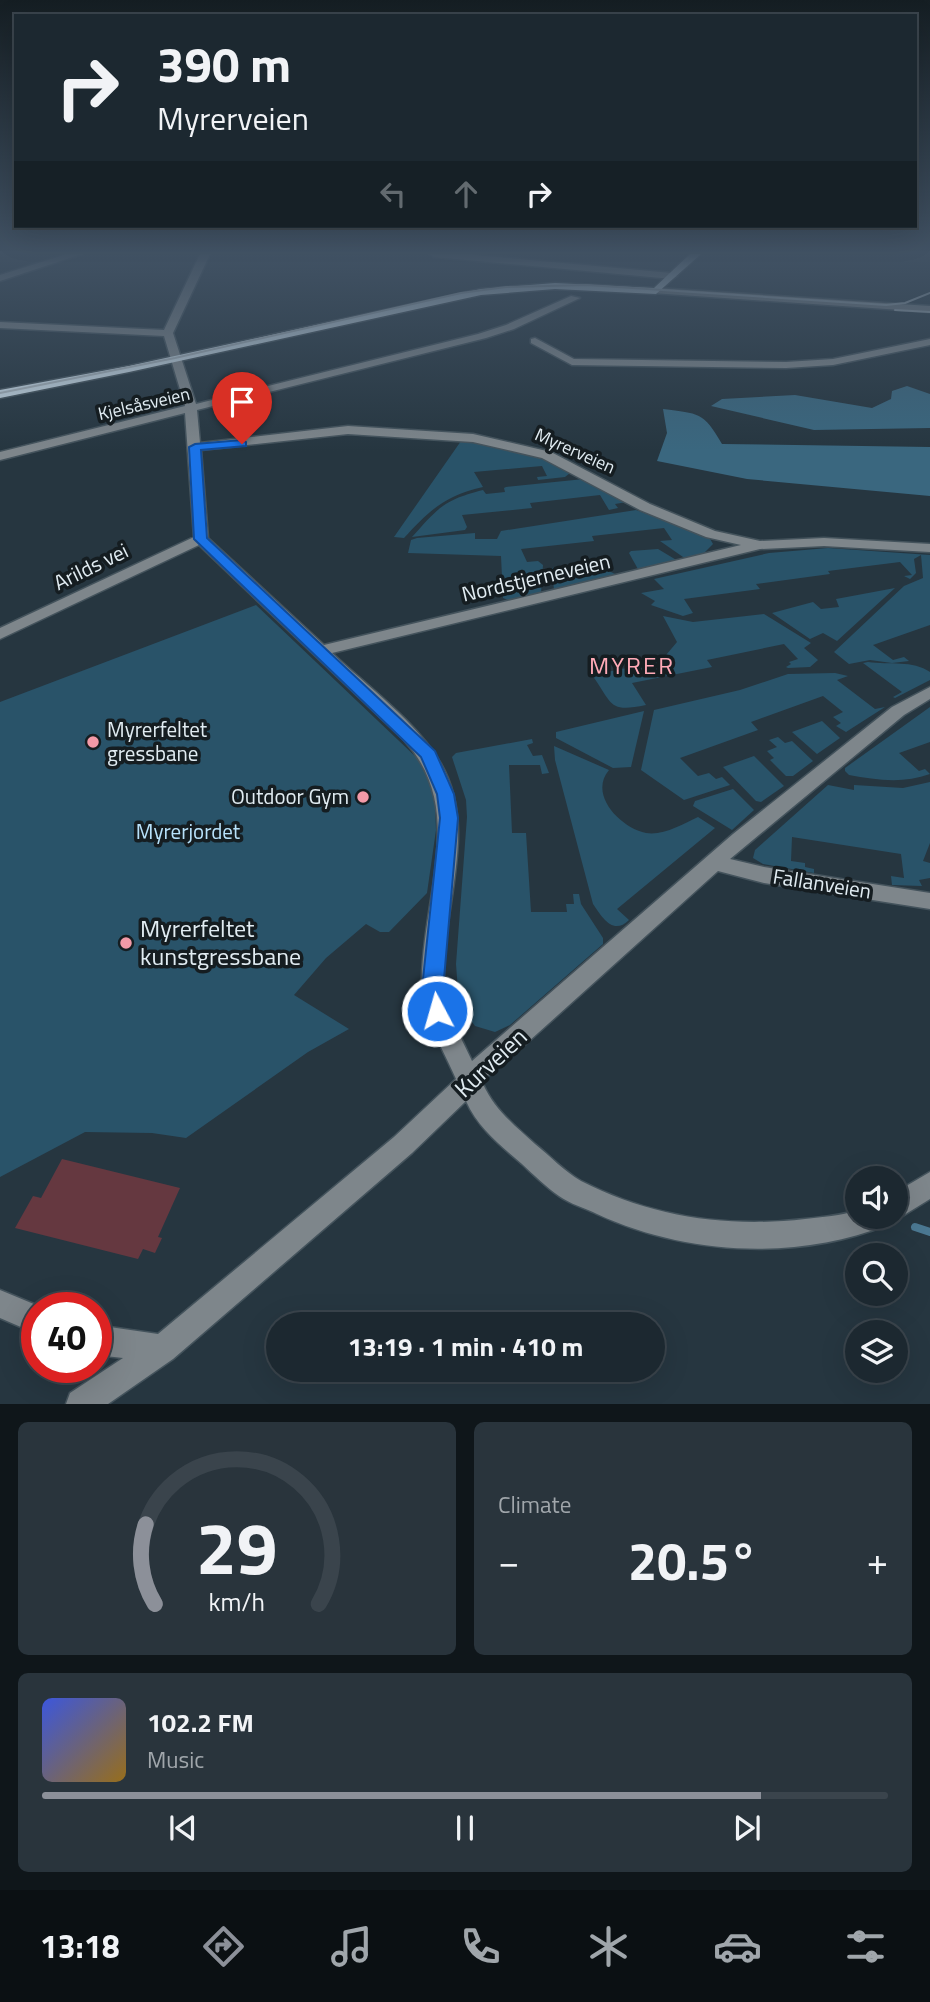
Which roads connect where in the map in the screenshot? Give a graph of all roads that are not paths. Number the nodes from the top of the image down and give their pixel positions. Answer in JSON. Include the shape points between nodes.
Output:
{"nodes":[{"id":1,"x":174,"y":320,"type":"edge"},
{"id":2,"x":354,"y":320,"type":"edge"},
{"id":3,"x":527,"y":320,"type":"edge"},
{"id":4,"x":0,"y":325,"type":"edge"},
{"id":5,"x":168,"y":333,"type":"junction"},
{"id":6,"x":536,"y":341,"type":"dead end"},
{"id":7,"x":930,"y":342,"type":"edge"},
{"id":8,"x":176,"y":359,"type":"junction"},
{"id":9,"x":0,"y":394,"type":"edge"},
{"id":10,"x":192,"y":410,"type":"junction"},
{"id":11,"x":195,"y":447,"type":"junction"},
{"id":12,"x":0,"y":456,"type":"edge"},
{"id":13,"x":201,"y":539,"type":"junction"},
{"id":14,"x":760,"y":545,"type":"junction"},
{"id":15,"x":930,"y":548,"type":"edge"},
{"id":16,"x":0,"y":634,"type":"edge"},
{"id":17,"x":321,"y":651,"type":"junction"},
{"id":18,"x":930,"y":692,"type":"edge"},
{"id":19,"x":716,"y":863,"type":"junction"},
{"id":20,"x":930,"y":901,"type":"edge"},
{"id":21,"x":471,"y":1082,"type":"junction"},
{"id":22,"x":930,"y":1184,"type":"edge"},
{"id":23,"x":908,"y":1199,"type":"edge"},
{"id":24,"x":845,"y":1224,"type":"edge"},
{"id":25,"x":0,"y":1304,"type":"edge"},
{"id":26,"x":21,"y":1313,"type":"edge"},
{"id":27,"x":112,"y":1342,"type":"edge"},
{"id":28,"x":163,"y":1349,"type":"junction"},
{"id":29,"x":81,"y":1404,"type":"edge"}],
"edges":[{"from":1,"to":5,"type":"street"},
{"from":2,"to":8,"type":"main road"},
{"from":3,"to":10,"type":"street","name":"Kjelsåsveien","via":[[482,336]]},
{"from":4,"to":5,"type":"street"},
{"from":5,"to":8,"type":"street"},
{"from":6,"to":7,"type":"street","via":[[572,362],[777,365],[833,362]]},
{"from":8,"to":9,"type":"main road"},
{"from":8,"to":10,"type":"street"},
{"from":10,"to":11,"type":"street"},
{"from":10,"to":12,"type":"street","name":"Kjelsåsveien"},
{"from":11,"to":13,"type":"street"},
{"from":11,"to":14,"type":"street","name":"Myrerveien","via":[[348,430],[491,441],[563,463],[645,507],[711,534]]},
{"from":13,"to":16,"type":"street","name":"Arilds vei"},
{"from":13,"to":17,"type":"street"},
{"from":14,"to":15,"type":"street","name":"Myrerveien","via":[[824,542]]},
{"from":14,"to":17,"type":"street","name":"Nordstjerneveien"},
{"from":17,"to":21,"type":"street","via":[[429,755],[445,794],[449,818],[433,979],[437,1011]]},
{"from":18,"to":19,"type":"street","name":"Kurveien","via":[[898,711]]},
{"from":19,"to":20,"type":"street","name":"Fallanveien"},
{"from":19,"to":21,"type":"street","name":"Kurveien","via":[[485,1061]]},
{"from":21,"to":24,"type":"street","via":[[480,1105],[503,1132],[569,1188],[626,1214],[686,1230],[751,1236]]},
{"from":21,"to":28,"type":"street","name":"Kurveien","via":[[403,1146]]},
{"from":22,"to":23,"type":"street"},
{"from":25,"to":26,"type":"street"},
{"from":27,"to":28,"type":"street"},
{"from":28,"to":29,"type":"street","name":"Kurveien"}]}
